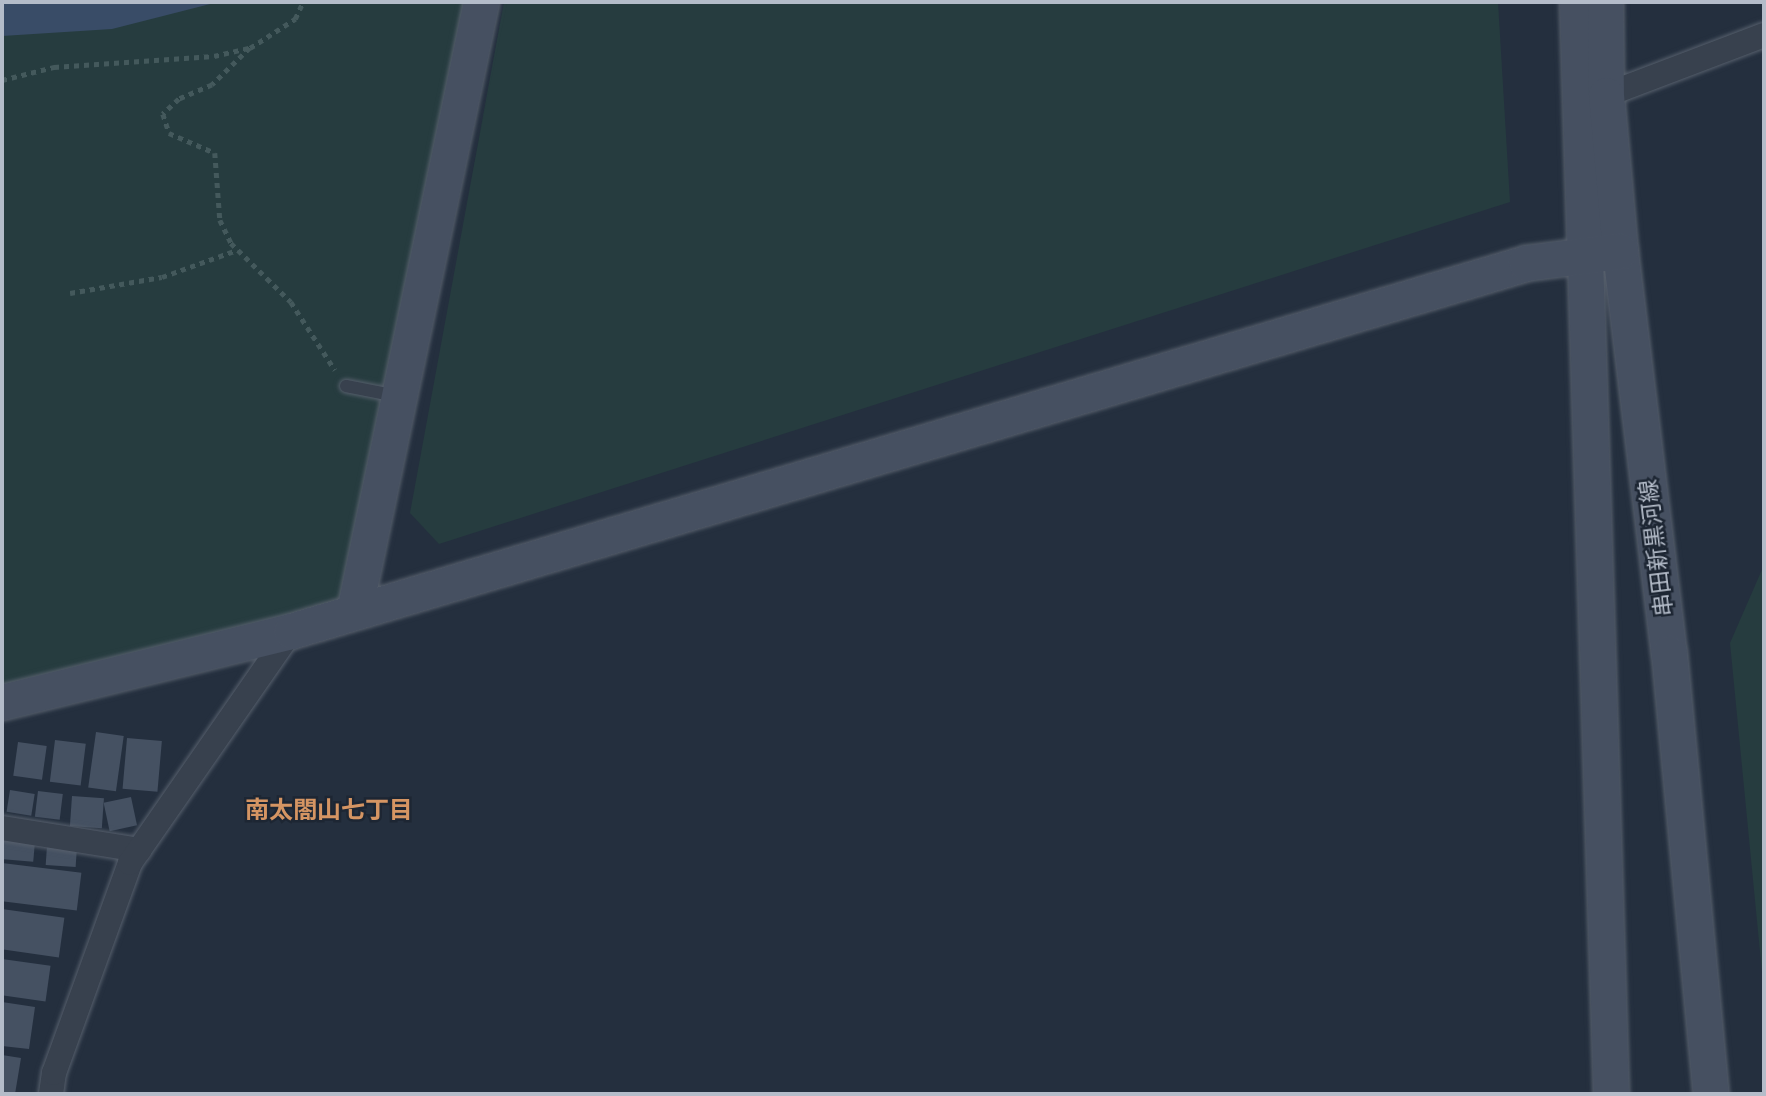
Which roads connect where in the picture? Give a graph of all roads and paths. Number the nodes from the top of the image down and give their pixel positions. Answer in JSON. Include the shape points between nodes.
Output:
{"nodes":[{"id":1,"x":303,"y":2,"type":"edge"},
{"id":2,"x":481,"y":2,"type":"edge"},
{"id":3,"x":1577,"y":2,"type":"edge"},
{"id":4,"x":1605,"y":2,"type":"edge"},
{"id":5,"x":1764,"y":36,"type":"edge"},
{"id":6,"x":250,"y":48,"type":"junction"},
{"id":7,"x":2,"y":80,"type":"edge"},
{"id":8,"x":1606,"y":95,"type":"junction"},
{"id":9,"x":237,"y":250,"type":"junction"},
{"id":10,"x":1604,"y":254,"type":"junction"},
{"id":11,"x":70,"y":293,"type":"dead end"},
{"id":12,"x":345,"y":386,"type":"joint"},
{"id":13,"x":398,"y":397,"type":"junction"},
{"id":14,"x":354,"y":612,"type":"junction"},
{"id":15,"x":291,"y":631,"type":"junction"},
{"id":16,"x":2,"y":707,"type":"edge"},
{"id":17,"x":2,"y":828,"type":"edge"},
{"id":18,"x":139,"y":850,"type":"junction"},
{"id":19,"x":51,"y":1094,"type":"edge"},
{"id":20,"x":1611,"y":1094,"type":"edge"},
{"id":21,"x":1711,"y":1094,"type":"edge"}],
"edges":[{"from":1,"to":6,"type":"path","via":[[295,19]]},
{"from":2,"to":13,"type":"street"},
{"from":3,"to":10,"type":"street","name":"串田新黒河線"},
{"from":4,"to":8,"type":"street","name":"串田新黒河線"},
{"from":5,"to":8,"type":"street"},
{"from":6,"to":7,"type":"path","via":[[214,56],[54,67]]},
{"from":6,"to":9,"type":"path","via":[[212,85],[179,99],[163,114],[169,133],[215,153],[220,220]]},
{"from":8,"to":10,"type":"street","name":"串田新黒河線"},
{"from":9,"to":11,"type":"path","via":[[162,277]]},
{"from":9,"to":12,"type":"path","via":[[291,302]]},
{"from":10,"to":14,"type":"street","via":[[1527,263]]},
{"from":10,"to":20,"type":"street","name":"串田新黒河線"},
{"from":10,"to":21,"type":"street","name":"串田新黒河線","via":[[1669,653]]},
{"from":12,"to":13,"type":"lane"},
{"from":13,"to":14,"type":"street"},
{"from":14,"to":15,"type":"street"},
{"from":15,"to":16,"type":"street"},
{"from":15,"to":18,"type":"street"},
{"from":17,"to":18,"type":"street"},
{"from":18,"to":19,"type":"street","via":[[130,863],[54,1073]]}]}
